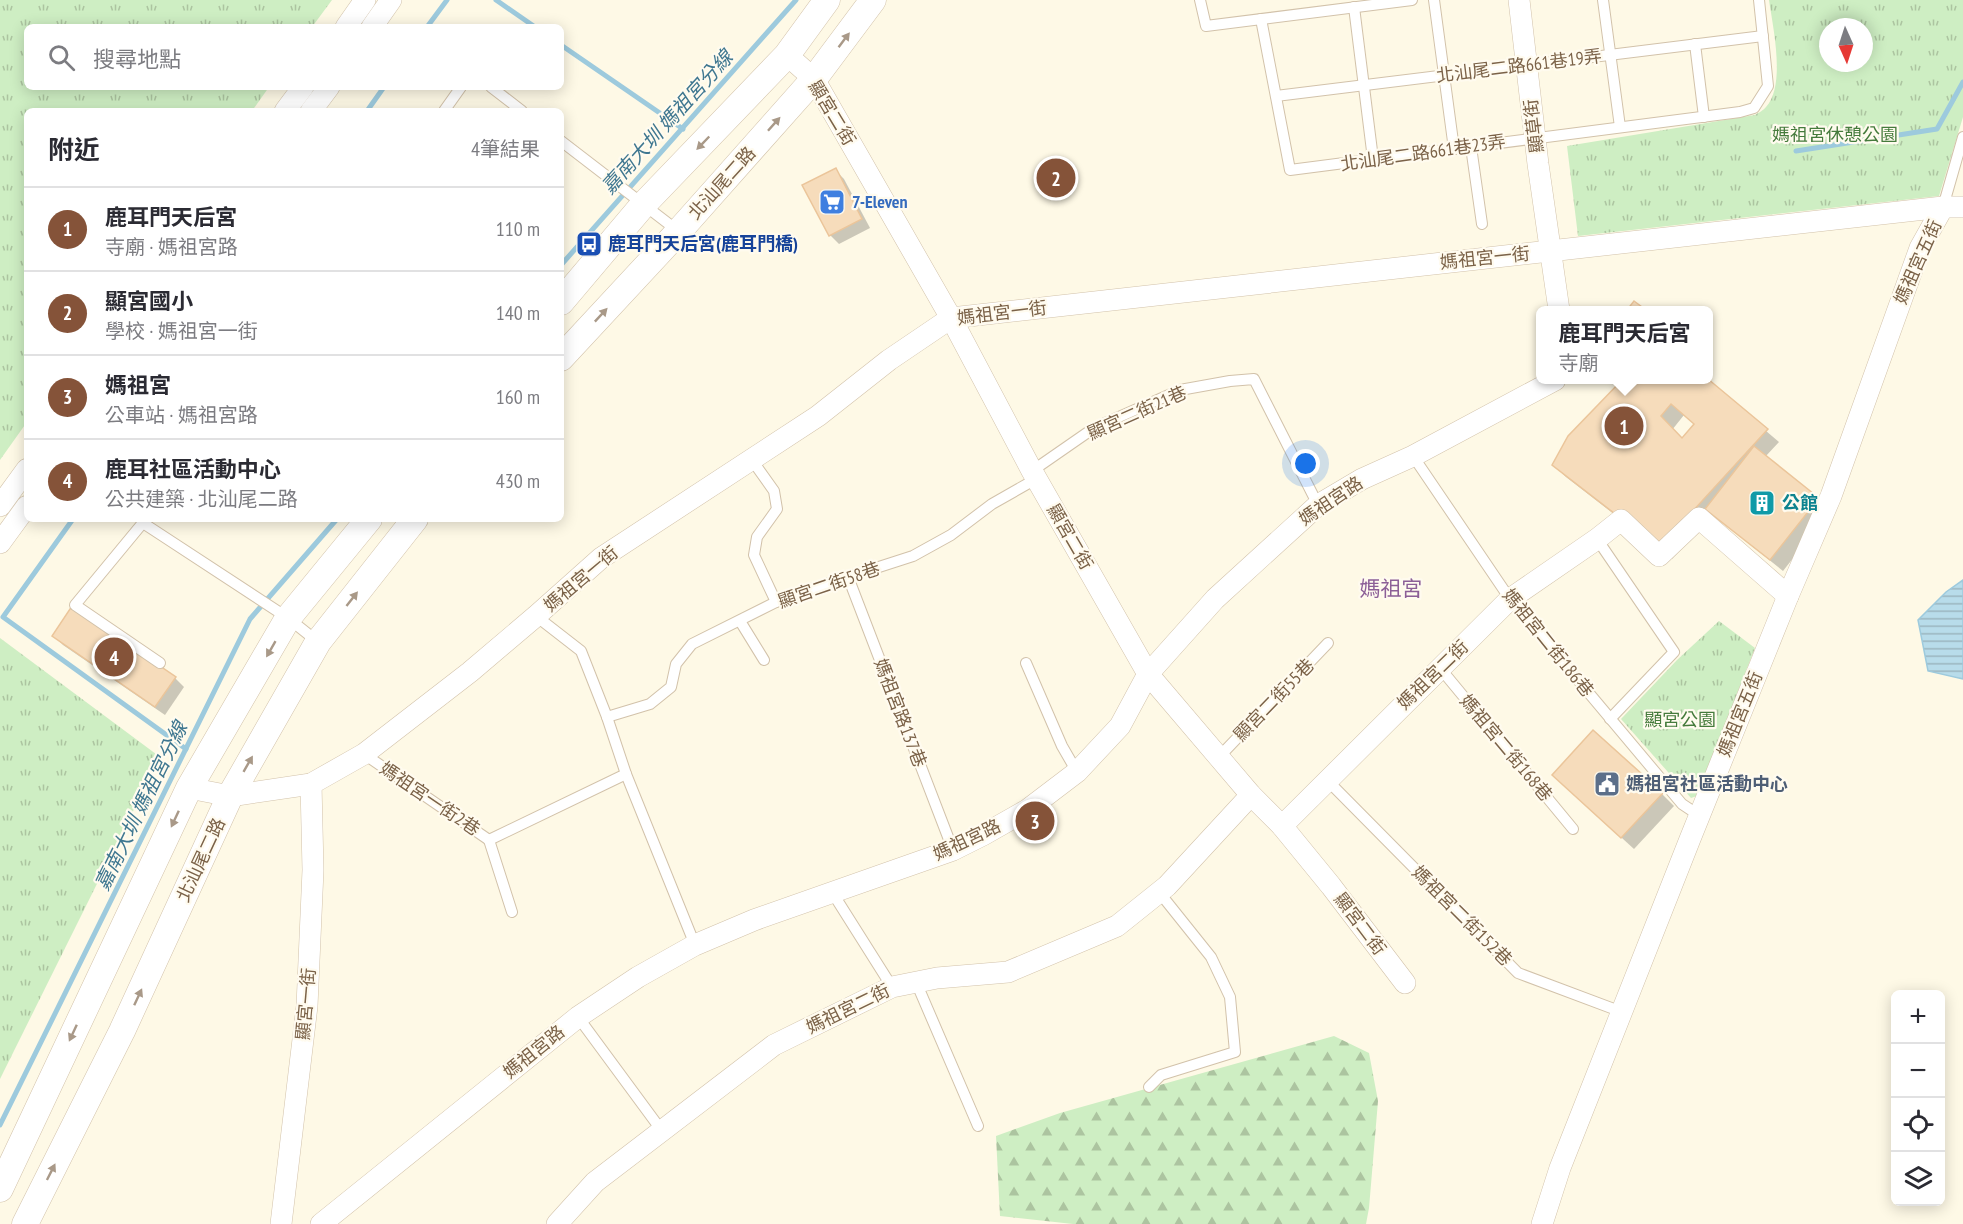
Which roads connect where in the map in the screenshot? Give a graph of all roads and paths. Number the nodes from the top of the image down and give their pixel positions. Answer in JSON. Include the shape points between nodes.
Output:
{"nodes":[{"id":1,"x":365,"y":0,"type":"edge"},
{"id":2,"x":391,"y":0,"type":"edge"},
{"id":3,"x":827,"y":0,"type":"edge"},
{"id":4,"x":873,"y":0,"type":"edge"},
{"id":5,"x":1200,"y":0,"type":"edge"},
{"id":6,"x":1412,"y":0,"type":"edge"},
{"id":7,"x":1434,"y":0,"type":"edge"},
{"id":8,"x":1519,"y":0,"type":"edge"},
{"id":9,"x":1603,"y":0,"type":"edge"},
{"id":10,"x":1759,"y":0,"type":"edge"},
{"id":11,"x":1384,"y":2,"type":"edge"},
{"id":12,"x":1354,"y":8,"type":"junction"},
{"id":13,"x":1261,"y":19,"type":"junction"},
{"id":14,"x":348,"y":24,"type":"edge"},
{"id":15,"x":374,"y":24,"type":"edge"},
{"id":16,"x":1763,"y":36,"type":"junction"},
{"id":17,"x":1695,"y":44,"type":"junction"},
{"id":18,"x":787,"y":55,"type":"junction"},
{"id":19,"x":1610,"y":55,"type":"junction"},
{"id":20,"x":1526,"y":64,"type":"junction"},
{"id":21,"x":1444,"y":75,"type":"junction"},
{"id":22,"x":814,"y":79,"type":"junction"},
{"id":23,"x":1364,"y":86,"type":"junction"},
{"id":24,"x":301,"y":90,"type":"edge"},
{"id":25,"x":326,"y":90,"type":"edge"},
{"id":26,"x":459,"y":90,"type":"edge"},
{"id":27,"x":495,"y":90,"type":"edge"},
{"id":28,"x":1276,"y":96,"type":"junction"},
{"id":29,"x":287,"y":108,"type":"edge"},
{"id":30,"x":313,"y":108,"type":"edge"},
{"id":31,"x":446,"y":108,"type":"edge"},
{"id":32,"x":518,"y":108,"type":"edge"},
{"id":33,"x":1704,"y":117,"type":"junction"},
{"id":34,"x":1620,"y":127,"type":"junction"},
{"id":35,"x":1535,"y":137,"type":"junction"},
{"id":36,"x":1963,"y":137,"type":"edge"},
{"id":37,"x":564,"y":143,"type":"edge"},
{"id":38,"x":1471,"y":147,"type":"junction"},
{"id":39,"x":1454,"y":149,"type":"junction"},
{"id":40,"x":1373,"y":159,"type":"junction"},
{"id":41,"x":644,"y":205,"type":"junction"},
{"id":42,"x":1953,"y":207,"type":"edge"},
{"id":43,"x":1482,"y":224,"type":"dead end"},
{"id":44,"x":679,"y":231,"type":"junction"},
{"id":45,"x":1551,"y":251,"type":"junction"},
{"id":46,"x":564,"y":298,"type":"edge"},
{"id":47,"x":1558,"y":306,"type":"edge"},
{"id":48,"x":951,"y":318,"type":"junction"},
{"id":49,"x":564,"y":355,"type":"edge"},
{"id":50,"x":1548,"y":384,"type":"edge"},
{"id":51,"x":1413,"y":456,"type":"junction"},
{"id":52,"x":752,"y":460,"type":"junction"},
{"id":53,"x":24,"y":473,"type":"edge"},
{"id":54,"x":1034,"y":475,"type":"junction"},
{"id":55,"x":1318,"y":505,"type":"junction"},
{"id":56,"x":0,"y":506,"type":"edge"},
{"id":57,"x":24,"y":510,"type":"edge"},
{"id":58,"x":144,"y":522,"type":"edge"},
{"id":59,"x":146,"y":522,"type":"edge"},
{"id":60,"x":367,"y":522,"type":"edge"},
{"id":61,"x":413,"y":522,"type":"edge"},
{"id":62,"x":1597,"y":539,"type":"junction"},
{"id":63,"x":0,"y":543,"type":"edge"},
{"id":64,"x":848,"y":577,"type":"junction"},
{"id":65,"x":1788,"y":596,"type":"junction"},
{"id":66,"x":1510,"y":599,"type":"junction"},
{"id":67,"x":776,"y":602,"type":"junction"},
{"id":68,"x":536,"y":616,"type":"junction"},
{"id":69,"x":288,"y":618,"type":"junction"},
{"id":70,"x":740,"y":621,"type":"junction"},
{"id":71,"x":318,"y":642,"type":"junction"},
{"id":72,"x":1328,"y":643,"type":"dead end"},
{"id":73,"x":764,"y":660,"type":"dead end"},
{"id":74,"x":160,"y":663,"type":"dead end"},
{"id":75,"x":1026,"y":663,"type":"dead end"},
{"id":76,"x":1440,"y":668,"type":"junction"},
{"id":77,"x":1148,"y":674,"type":"junction"},
{"id":78,"x":607,"y":717,"type":"junction"},
{"id":79,"x":1610,"y":719,"type":"junction"},
{"id":80,"x":364,"y":754,"type":"junction"},
{"id":81,"x":1219,"y":757,"type":"junction"},
{"id":82,"x":1077,"y":772,"type":"junction"},
{"id":83,"x":626,"y":774,"type":"junction"},
{"id":84,"x":1327,"y":780,"type":"junction"},
{"id":85,"x":311,"y":784,"type":"junction"},
{"id":86,"x":189,"y":788,"type":"junction"},
{"id":87,"x":1251,"y":795,"type":"junction"},
{"id":88,"x":230,"y":796,"type":"junction"},
{"id":89,"x":1700,"y":816,"type":"junction"},
{"id":90,"x":1282,"y":826,"type":"junction"},
{"id":91,"x":1573,"y":829,"type":"dead end"},
{"id":92,"x":489,"y":840,"type":"junction"},
{"id":93,"x":953,"y":849,"type":"junction"},
{"id":94,"x":832,"y":892,"type":"junction"},
{"id":95,"x":1159,"y":892,"type":"junction"},
{"id":96,"x":512,"y":912,"type":"dead end"},
{"id":97,"x":695,"y":945,"type":"junction"},
{"id":98,"x":916,"y":982,"type":"junction"},
{"id":99,"x":1405,"y":983,"type":"dead end"},
{"id":100,"x":892,"y":987,"type":"junction"},
{"id":101,"x":1622,"y":1012,"type":"junction"},
{"id":102,"x":578,"y":1017,"type":"junction"},
{"id":103,"x":1149,"y":1087,"type":"dead end"},
{"id":104,"x":978,"y":1126,"type":"dead end"},
{"id":105,"x":662,"y":1131,"type":"junction"},
{"id":106,"x":0,"y":1189,"type":"edge"},
{"id":107,"x":25,"y":1224,"type":"edge"},
{"id":108,"x":281,"y":1224,"type":"edge"},
{"id":109,"x":321,"y":1224,"type":"edge"},
{"id":110,"x":556,"y":1224,"type":"edge"},
{"id":111,"x":1542,"y":1224,"type":"edge"}],
"edges":[{"from":1,"to":14,"type":"street"},
{"from":2,"to":15,"type":"street"},
{"from":3,"to":18,"type":"street"},
{"from":22,"to":4,"type":"street","name":"北汕尾二路","one_way":true},
{"from":5,"to":13,"type":"lane","via":[[1206,26]]},
{"from":6,"to":11,"type":"lane"},
{"from":7,"to":21,"type":"lane"},
{"from":8,"to":20,"type":"street","name":"顯草街"},
{"from":9,"to":19,"type":"lane"},
{"from":10,"to":16,"type":"lane"},
{"from":11,"to":12,"type":"lane"},
{"from":12,"to":13,"type":"lane"},
{"from":12,"to":23,"type":"lane"},
{"from":13,"to":28,"type":"lane","name":"北汕尾二路661巷23弄"},
{"from":16,"to":17,"type":"lane","name":"北汕尾二路661巷19弄"},
{"from":16,"to":33,"type":"lane","name":"北汕尾二路661巷23弄","via":[[1768,86],[1754,108]]},
{"from":17,"to":19,"type":"lane","name":"北汕尾二路661巷19弄"},
{"from":17,"to":33,"type":"lane"},
{"from":18,"to":22,"type":"street","name":"顯宮二街"},
{"from":18,"to":41,"type":"street","one_way":true},
{"from":19,"to":20,"type":"lane","name":"北汕尾二路661巷19弄"},
{"from":19,"to":34,"type":"lane"},
{"from":20,"to":21,"type":"lane","name":"北汕尾二路661巷19弄"},
{"from":20,"to":35,"type":"street","name":"顯草街"},
{"from":21,"to":23,"type":"lane","name":"北汕尾二路661巷19弄"},
{"from":21,"to":39,"type":"lane"},
{"from":44,"to":22,"type":"street","name":"北汕尾二路","one_way":true},
{"from":22,"to":48,"type":"street","name":"顯宮二街"},
{"from":23,"to":28,"type":"lane","name":"北汕尾二路661巷19弄"},
{"from":23,"to":40,"type":"lane"},
{"from":24,"to":29,"type":"street"},
{"from":25,"to":30,"type":"street"},
{"from":26,"to":31,"type":"lane"},
{"from":27,"to":32,"type":"lane"},
{"from":28,"to":40,"type":"lane","name":"北汕尾二路661巷23弄","via":[[1290,170]]},
{"from":33,"to":34,"type":"lane","name":"北汕尾二路661巷23弄"},
{"from":34,"to":35,"type":"lane","name":"北汕尾二路661巷23弄"},
{"from":35,"to":38,"type":"lane","name":"北汕尾二路661巷23弄"},
{"from":35,"to":45,"type":"street","name":"顯草街"},
{"from":36,"to":42,"type":"lane"},
{"from":37,"to":41,"type":"lane"},
{"from":38,"to":39,"type":"lane","name":"北汕尾二路661巷23弄"},
{"from":38,"to":43,"type":"lane"},
{"from":39,"to":40,"type":"lane","name":"北汕尾二路661巷23弄"},
{"from":41,"to":44,"type":"lane"},
{"from":41,"to":46,"type":"street"},
{"from":42,"to":45,"type":"street","name":"媽祖宮一街"},
{"from":42,"to":65,"type":"street","name":"媽祖宮五街","via":[[1920,248],[1831,496]]},
{"from":49,"to":44,"type":"street","name":"北汕尾二路","one_way":true},
{"from":45,"to":47,"type":"street"},
{"from":45,"to":48,"type":"street","name":"媽祖宮一街"},
{"from":48,"to":52,"type":"street","name":"媽祖宮一街"},
{"from":48,"to":54,"type":"street","name":"顯宮二街"},
{"from":50,"to":51,"type":"street","name":"媽祖宮路"},
{"from":51,"to":55,"type":"street","name":"媽祖宮路"},
{"from":51,"to":66,"type":"lane","name":"媽祖宮二街186巷"},
{"from":52,"to":67,"type":"lane","via":[[774,491],[777,508],[757,537],[754,555]]},
{"from":52,"to":68,"type":"street","name":"媽祖宮一街","via":[[601,558]]},
{"from":53,"to":56,"type":"street"},
{"from":54,"to":55,"type":"lane","name":"顯宮二街21巷","via":[[1094,428],[1180,390],[1254,379]]},
{"from":54,"to":64,"type":"lane","name":"顯宮二街58巷","via":[[951,535],[913,556]]},
{"from":54,"to":77,"type":"street","name":"顯宮二街"},
{"from":55,"to":77,"type":"street","name":"媽祖宮路","via":[[1215,599]]},
{"from":57,"to":63,"type":"street"},
{"from":58,"to":74,"type":"lane","via":[[75,605]]},
{"from":59,"to":69,"type":"lane"},
{"from":60,"to":69,"type":"street"},
{"from":71,"to":61,"type":"street","name":"北汕尾二路","one_way":true},
{"from":62,"to":65,"type":"street","name":"媽祖宮二街","via":[[1621,520],[1659,556],[1700,518]]},
{"from":62,"to":66,"type":"street","name":"媽祖宮二街"},
{"from":62,"to":79,"type":"lane","via":[[1674,652]]},
{"from":64,"to":67,"type":"lane","name":"顯宮二街58巷"},
{"from":64,"to":93,"type":"lane","name":"媽祖宮路137巷"},
{"from":65,"to":89,"type":"street","name":"媽祖宮五街"},
{"from":66,"to":76,"type":"street","name":"媽祖宮二街"},
{"from":66,"to":79,"type":"lane","name":"媽祖宮二街186巷"},
{"from":67,"to":70,"type":"lane","name":"顯宮二街58巷"},
{"from":68,"to":78,"type":"lane","via":[[581,651]]},
{"from":68,"to":80,"type":"street","name":"媽祖宮一街"},
{"from":69,"to":71,"type":"lane"},
{"from":69,"to":86,"type":"street","one_way":true},
{"from":70,"to":73,"type":"lane"},
{"from":70,"to":78,"type":"lane","name":"顯宮二街58巷","via":[[692,644],[676,664],[671,687],[650,704]]},
{"from":88,"to":71,"type":"street","name":"北汕尾二路","one_way":true},
{"from":72,"to":81,"type":"lane","name":"顯宮二街55巷"},
{"from":75,"to":82,"type":"lane"},
{"from":76,"to":84,"type":"street","name":"媽祖宮二街"},
{"from":76,"to":91,"type":"lane","name":"媽祖宮二街168巷"},
{"from":77,"to":81,"type":"street","name":"顯宮二街"},
{"from":77,"to":82,"type":"street","name":"媽祖宮路","via":[[1120,726]]},
{"from":78,"to":83,"type":"lane"},
{"from":79,"to":89,"type":"lane","name":"媽祖宮二街186巷","via":[[1682,804]]},
{"from":80,"to":85,"type":"street","name":"媽祖宮一街"},
{"from":80,"to":92,"type":"lane","name":"媽祖宮一街2巷"},
{"from":81,"to":87,"type":"street","name":"顯宮二街"},
{"from":82,"to":93,"type":"street","name":"媽祖宮路","via":[[1027,810]]},
{"from":83,"to":92,"type":"lane","name":"媽祖宮一街2巷"},
{"from":83,"to":97,"type":"lane"},
{"from":84,"to":90,"type":"street","name":"媽祖宮二街"},
{"from":84,"to":101,"type":"lane","name":"媽祖宮二街152巷","via":[[1518,973]]},
{"from":85,"to":88,"type":"street","name":"媽祖宮一街"},
{"from":85,"to":108,"type":"street","name":"顯宮一街","via":[[313,870],[307,1006]]},
{"from":86,"to":88,"type":"street","name":"媽祖宮一街"},
{"from":86,"to":106,"type":"street","one_way":true},
{"from":87,"to":90,"type":"street","name":"顯宮二街"},
{"from":87,"to":95,"type":"street","name":"媽祖宮二街"},
{"from":107,"to":88,"type":"street","name":"北汕尾二路","one_way":true,"via":[[122,1031]]},
{"from":89,"to":101,"type":"street","name":"媽祖宮五街"},
{"from":90,"to":99,"type":"street","name":"顯宮二街"},
{"from":92,"to":96,"type":"lane"},
{"from":93,"to":94,"type":"street","name":"媽祖宮路"},
{"from":94,"to":97,"type":"street","name":"媽祖宮路"},
{"from":94,"to":100,"type":"lane"},
{"from":95,"to":98,"type":"street","name":"媽祖宮二街","via":[[1117,926],[1008,972]]},
{"from":95,"to":103,"type":"lane","via":[[1211,957],[1230,997],[1235,1052],[1161,1075]]},
{"from":97,"to":102,"type":"street","name":"媽祖宮路"},
{"from":98,"to":100,"type":"street","name":"媽祖宮二街"},
{"from":98,"to":104,"type":"lane"},
{"from":100,"to":105,"type":"street","name":"媽祖宮二街","via":[[774,1045]]},
{"from":101,"to":111,"type":"street","name":"媽祖宮五街"},
{"from":102,"to":105,"type":"lane"},
{"from":102,"to":109,"type":"street","name":"媽祖宮路"},
{"from":105,"to":110,"type":"street","name":"媽祖宮二街","via":[[596,1182]]}]}
